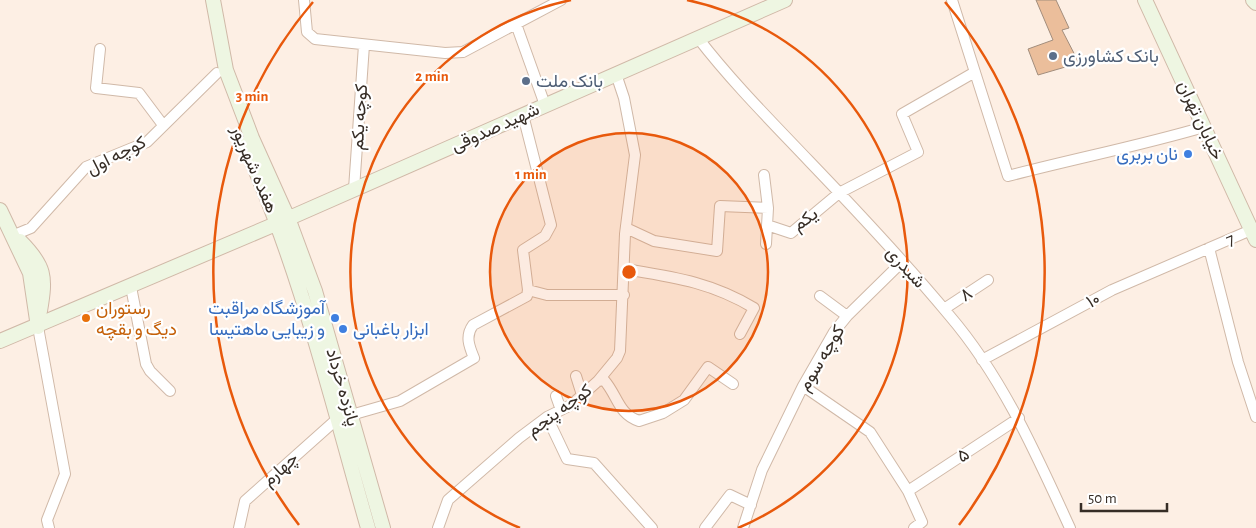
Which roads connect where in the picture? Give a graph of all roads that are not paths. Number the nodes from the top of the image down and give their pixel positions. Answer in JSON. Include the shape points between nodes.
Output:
{"nodes":[{"id":1,"x":203,"y":0,"type":"edge"},
{"id":2,"x":212,"y":0,"type":"edge"},
{"id":3,"x":304,"y":0,"type":"edge"},
{"id":4,"x":561,"y":0,"type":"edge"},
{"id":5,"x":784,"y":0,"type":"edge"},
{"id":6,"x":952,"y":0,"type":"edge"},
{"id":7,"x":1145,"y":0,"type":"edge"},
{"id":8,"x":1253,"y":0,"type":"edge"},
{"id":9,"x":1256,"y":3,"type":"edge"},
{"id":10,"x":516,"y":24,"type":"junction"},
{"id":11,"x":698,"y":38,"type":"junction"},
{"id":12,"x":364,"y":45,"type":"junction"},
{"id":13,"x":100,"y":50,"type":"dead end"},
{"id":14,"x":975,"y":72,"type":"junction"},
{"id":15,"x":216,"y":73,"type":"junction"},
{"id":16,"x":616,"y":74,"type":"junction"},
{"id":17,"x":545,"y":105,"type":"junction"},
{"id":18,"x":523,"y":115,"type":"junction"},
{"id":19,"x":163,"y":125,"type":"junction"},
{"id":20,"x":1204,"y":127,"type":"junction"},
{"id":21,"x":764,"y":175,"type":"dead end"},
{"id":22,"x":354,"y":190,"type":"junction"},
{"id":23,"x":839,"y":193,"type":"junction"},
{"id":24,"x":768,"y":208,"type":"junction"},
{"id":25,"x":0,"y":210,"type":"edge"},
{"id":26,"x":283,"y":221,"type":"junction"},
{"id":27,"x":767,"y":225,"type":"junction"},
{"id":28,"x":626,"y":228,"type":"junction"},
{"id":29,"x":14,"y":235,"type":"junction"},
{"id":30,"x":1254,"y":235,"type":"edge"},
{"id":31,"x":766,"y":244,"type":"dead end"},
{"id":32,"x":1208,"y":248,"type":"junction"},
{"id":33,"x":902,"y":262,"type":"junction"},
{"id":34,"x":625,"y":269,"type":"junction"},
{"id":35,"x":988,"y":280,"type":"dead end"},
{"id":36,"x":131,"y":287,"type":"junction"},
{"id":37,"x":528,"y":290,"type":"junction"},
{"id":38,"x":624,"y":295,"type":"junction"},
{"id":39,"x":820,"y":296,"type":"dead end"},
{"id":40,"x":944,"y":308,"type":"junction"},
{"id":41,"x":847,"y":316,"type":"junction"},
{"id":42,"x":38,"y":327,"type":"junction"},
{"id":43,"x":740,"y":334,"type":"dead end"},
{"id":44,"x":0,"y":341,"type":"edge"},
{"id":45,"x":982,"y":360,"type":"junction"},
{"id":46,"x":576,"y":376,"type":"dead end"},
{"id":47,"x":598,"y":381,"type":"junction"},
{"id":48,"x":733,"y":384,"type":"dead end"},
{"id":49,"x":803,"y":386,"type":"junction"},
{"id":50,"x":170,"y":391,"type":"dead end"},
{"id":51,"x":582,"y":395,"type":"junction"},
{"id":52,"x":556,"y":396,"type":"dead end"},
{"id":53,"x":561,"y":410,"type":"junction"},
{"id":54,"x":1255,"y":410,"type":"edge"},
{"id":55,"x":351,"y":415,"type":"junction"},
{"id":56,"x":547,"y":417,"type":"junction"},
{"id":57,"x":1019,"y":418,"type":"junction"},
{"id":58,"x":337,"y":419,"type":"junction"},
{"id":59,"x":908,"y":491,"type":"junction"},
{"id":60,"x":751,"y":505,"type":"junction"},
{"id":61,"x":49,"y":528,"type":"edge"},
{"id":62,"x":239,"y":528,"type":"edge"},
{"id":63,"x":368,"y":528,"type":"edge"},
{"id":64,"x":383,"y":528,"type":"edge"},
{"id":65,"x":438,"y":528,"type":"edge"},
{"id":66,"x":652,"y":528,"type":"edge"},
{"id":67,"x":705,"y":528,"type":"edge"},
{"id":68,"x":743,"y":528,"type":"edge"},
{"id":69,"x":914,"y":528,"type":"edge"},
{"id":70,"x":1070,"y":528,"type":"edge"}],
"edges":[{"from":1,"to":15,"type":"main road","name":"هفده شهریور"},
{"from":2,"to":26,"type":"main road","name":"هفده شهریور","via":[[226,70]]},
{"from":3,"to":12,"type":"street","via":[[307,32],[315,39]]},
{"from":4,"to":10,"type":"street"},
{"from":5,"to":11,"type":"main road","name":"شهید صدوقی"},
{"from":6,"to":14,"type":"street"},
{"from":7,"to":20,"type":"main road","name":"خیابان تهران"},
{"from":8,"to":9,"type":"main road"},
{"from":10,"to":12,"type":"street","via":[[463,52]]},
{"from":10,"to":17,"type":"street"},
{"from":11,"to":16,"type":"main road","name":"شهید صدوقی"},
{"from":11,"to":23,"type":"street","name":"شبدری","via":[[726,74]]},
{"from":12,"to":22,"type":"street","name":"کوچه یکم"},
{"from":13,"to":19,"type":"street","via":[[96,88],[139,93]]},
{"from":14,"to":20,"type":"street","via":[[1008,176]]},
{"from":14,"to":23,"type":"street","via":[[902,114],[918,152]]},
{"from":15,"to":19,"type":"street","name":"کوچه اول"},
{"from":15,"to":26,"type":"main road","name":"هفده شهریور","via":[[234,119]]},
{"from":16,"to":17,"type":"main road","name":"شهید صدوقی"},
{"from":16,"to":28,"type":"street","via":[[635,155]]},
{"from":17,"to":18,"type":"main road","name":"شهید صدوقی"},
{"from":18,"to":22,"type":"main road","name":"شهید صدوقی"},
{"from":18,"to":37,"type":"street","via":[[551,225],[545,236],[523,250]]},
{"from":19,"to":29,"type":"street","name":"کوچه اول","via":[[147,142],[86,167],[31,228]]},
{"from":20,"to":30,"type":"main road","name":"خیابان تهران"},
{"from":21,"to":24,"type":"street"},
{"from":22,"to":26,"type":"main road","name":"شهید صدوقی"},
{"from":23,"to":27,"type":"street","name":"یکم","via":[[792,233]]},
{"from":23,"to":33,"type":"street","name":"شبدری"},
{"from":24,"to":27,"type":"street"},
{"from":24,"to":28,"type":"street","via":[[720,206],[717,250],[654,241]]},
{"from":25,"to":29,"type":"main road"},
{"from":26,"to":36,"type":"main road","name":"شهید صدوقی"},
{"from":26,"to":55,"type":"main road","name":"پانزده خرداد","via":[[315,291]]},
{"from":26,"to":58,"type":"main road","name":"پانزده خرداد"},
{"from":27,"to":31,"type":"street"},
{"from":28,"to":34,"type":"street"},
{"from":29,"to":42,"type":"main road","via":[[36,256],[42,270],[44,285]]},
{"from":30,"to":32,"type":"street","name":"7"},
{"from":32,"to":45,"type":"street","name":"۱۰","via":[[1112,290]]},
{"from":32,"to":54,"type":"street","via":[[1238,362]]},
{"from":33,"to":40,"type":"street","name":"شبدری"},
{"from":33,"to":41,"type":"street","name":"کوچه سوم"},
{"from":34,"to":38,"type":"street"},
{"from":34,"to":43,"type":"street","via":[[690,280],[739,299],[754,308]]},
{"from":35,"to":40,"type":"street","name":"۸"},
{"from":36,"to":42,"type":"main road","name":"شهید صدوقی"},
{"from":36,"to":50,"type":"street","via":[[146,364]]},
{"from":37,"to":38,"type":"street","via":[[548,295]]},
{"from":37,"to":55,"type":"street","via":[[527,296],[473,325],[468,332],[468,344],[474,358],[400,401]]},
{"from":38,"to":47,"type":"street","via":[[620,351]]},
{"from":39,"to":41,"type":"street"},
{"from":40,"to":45,"type":"street","name":"شبدری"},
{"from":41,"to":49,"type":"street","name":"کوچه سوم"},
{"from":42,"to":44,"type":"main road","name":"شهید صدوقی"},
{"from":42,"to":61,"type":"street","via":[[64,474],[47,520]]},
{"from":45,"to":57,"type":"street","name":"شبدری"},
{"from":46,"to":51,"type":"street"},
{"from":47,"to":48,"type":"street","name":"کوچه پنجم","via":[[604,380],[626,415],[639,421],[663,413],[684,400],[708,367]]},
{"from":47,"to":51,"type":"street","name":"کوچه پنجم"},
{"from":49,"to":59,"type":"street","via":[[870,432]]},
{"from":49,"to":60,"type":"street","name":"کوچه سوم","via":[[762,470]]},
{"from":51,"to":53,"type":"street","name":"کوچه پنجم"},
{"from":52,"to":53,"type":"street"},
{"from":53,"to":56,"type":"street","name":"کوچه پنجم"},
{"from":55,"to":58,"type":"main road"},
{"from":55,"to":64,"type":"main road","name":"پانزده خرداد"},
{"from":56,"to":65,"type":"street","name":"کوچه پنجم","via":[[448,500]]},
{"from":56,"to":66,"type":"street","via":[[567,459],[594,463]]},
{"from":57,"to":59,"type":"street","name":"۵"},
{"from":57,"to":70,"type":"street","name":"شبدری"},
{"from":58,"to":62,"type":"street","name":"چهارم","via":[[245,501]]},
{"from":58,"to":63,"type":"main road","name":"پانزده خرداد"},
{"from":59,"to":69,"type":"street","via":[[922,522]]},
{"from":60,"to":67,"type":"street","via":[[730,495]]},
{"from":60,"to":68,"type":"street","name":"کوچه سوم"}]}
